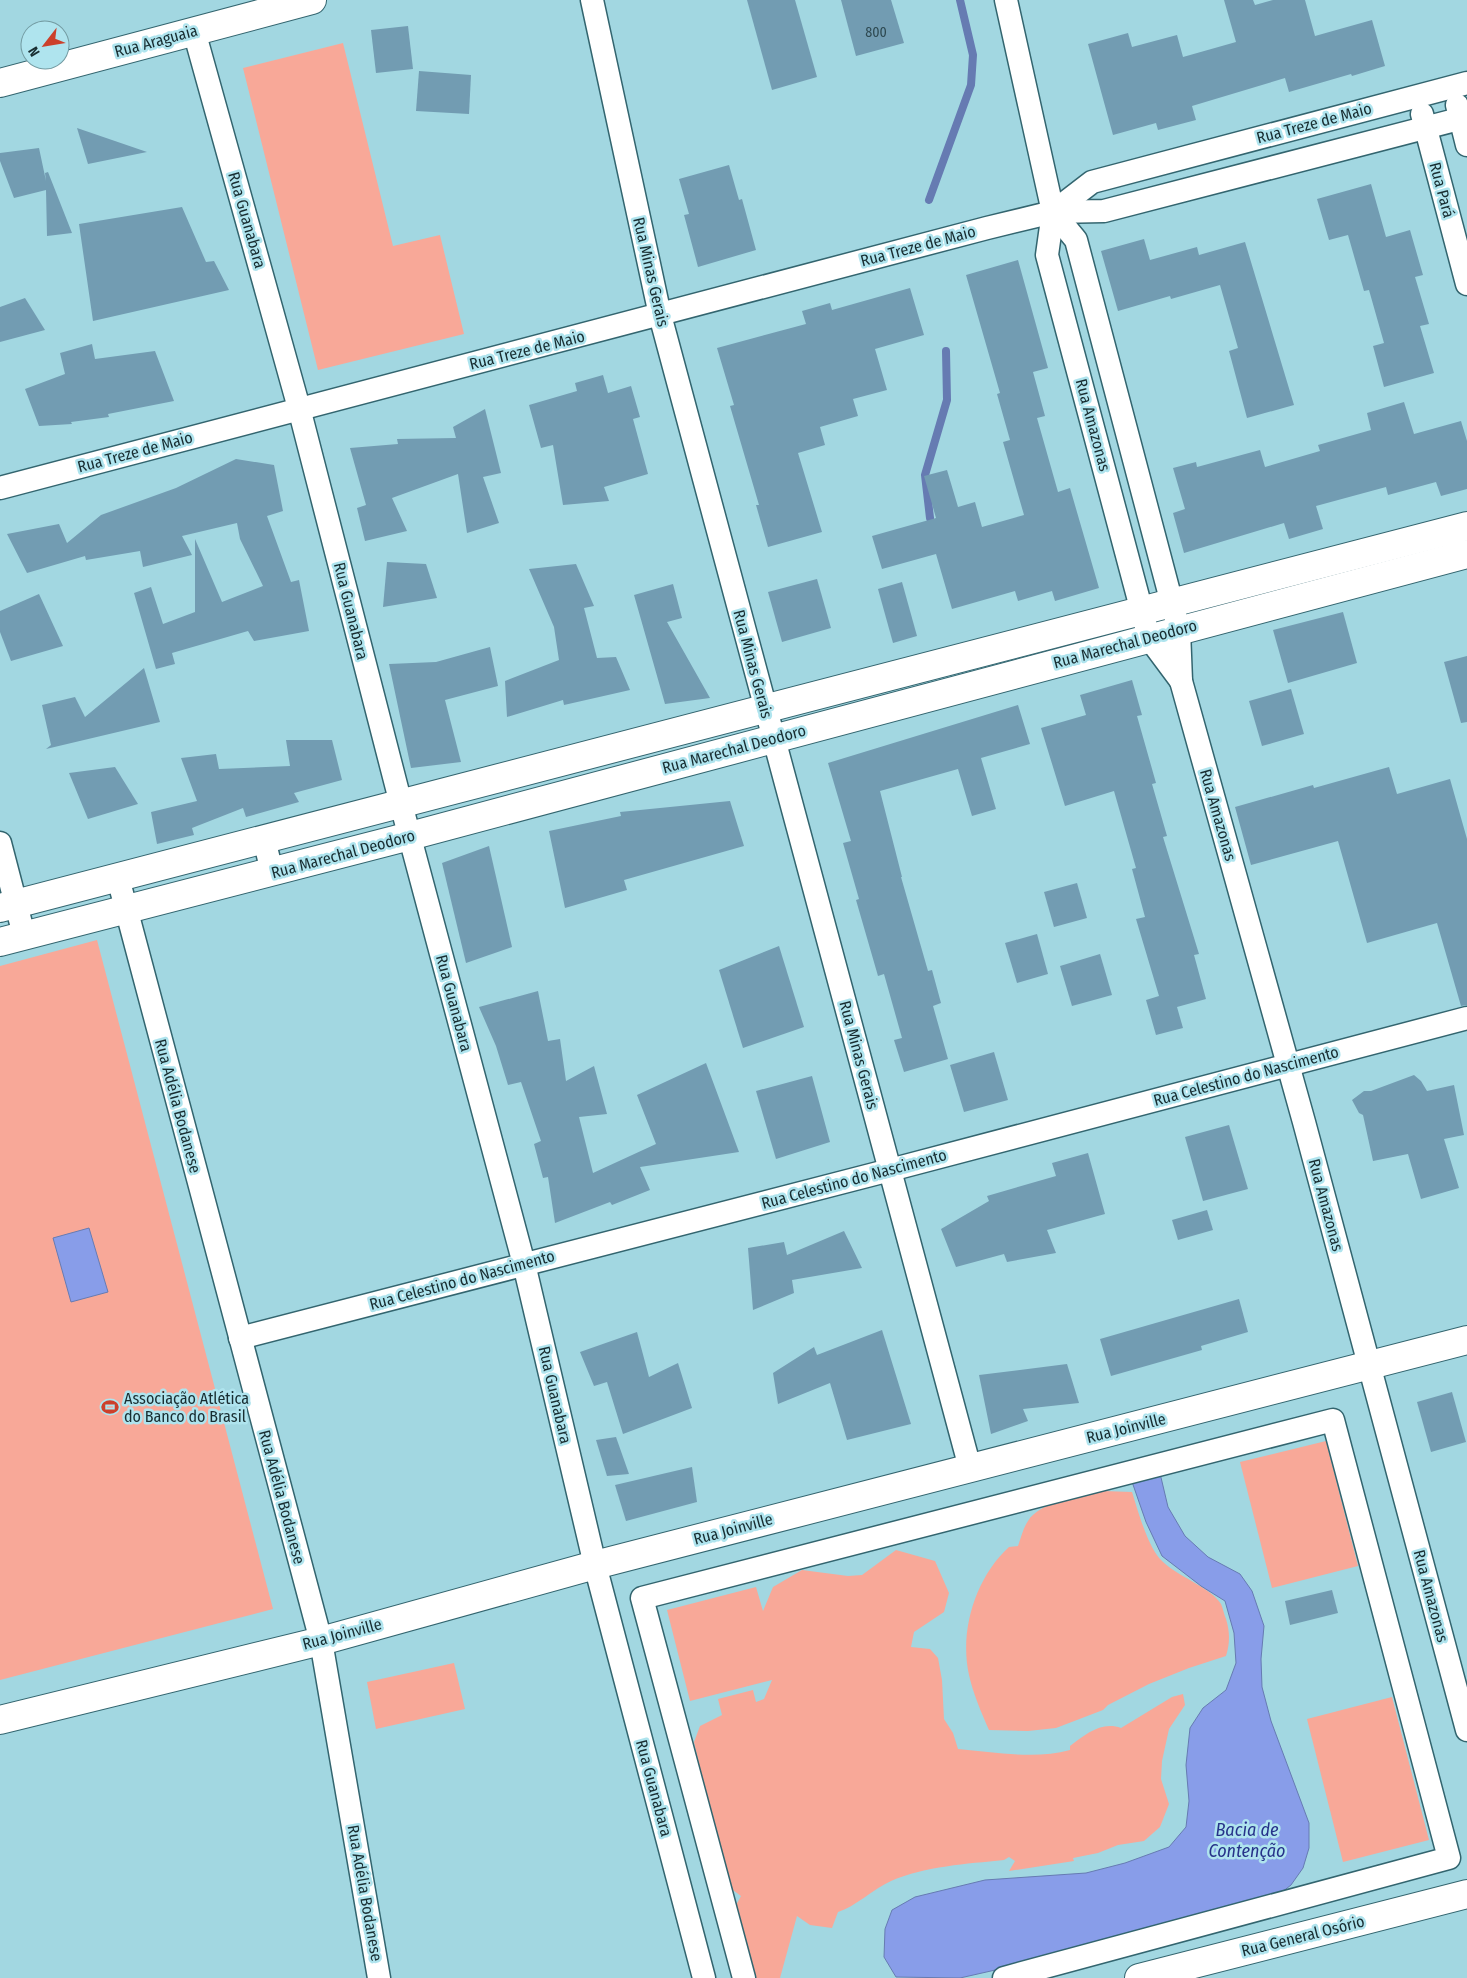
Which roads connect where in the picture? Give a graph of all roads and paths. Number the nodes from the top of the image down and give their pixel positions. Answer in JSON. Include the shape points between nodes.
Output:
{"nodes":[{"id":1,"x":312,"y":0,"type":"edge"},
{"id":2,"x":592,"y":0,"type":"edge"},
{"id":3,"x":1006,"y":0,"type":"edge"},
{"id":4,"x":194,"y":31,"type":"junction"},
{"id":5,"x":0,"y":83,"type":"edge"},
{"id":6,"x":1460,"y":85,"type":"edge"},
{"id":7,"x":1418,"y":96,"type":"junction"},
{"id":8,"x":1464,"y":118,"type":"edge"},
{"id":9,"x":1298,"y":127,"type":"junction"},
{"id":10,"x":1425,"y":128,"type":"junction"},
{"id":11,"x":1467,"y":145,"type":"edge"},
{"id":12,"x":1193,"y":154,"type":"junction"},
{"id":13,"x":1306,"y":159,"type":"junction"},
{"id":14,"x":1201,"y":186,"type":"junction"},
{"id":15,"x":1054,"y":212,"type":"junction"},
{"id":16,"x":1465,"y":272,"type":"edge"},
{"id":17,"x":660,"y":316,"type":"junction"},
{"id":18,"x":1109,"y":365,"type":"junction"},
{"id":19,"x":1079,"y":373,"type":"junction"},
{"id":20,"x":299,"y":408,"type":"junction"},
{"id":21,"x":1136,"y":465,"type":"junction"},
{"id":22,"x":1105,"y":472,"type":"junction"},
{"id":23,"x":0,"y":488,"type":"edge"},
{"id":24,"x":1467,"y":526,"type":"edge"},
{"id":25,"x":1414,"y":539,"type":"junction"},
{"id":26,"x":1467,"y":554,"type":"edge"},
{"id":27,"x":1420,"y":566,"type":"junction"},
{"id":28,"x":1308,"y":567,"type":"junction"},
{"id":29,"x":1313,"y":594,"type":"junction"},
{"id":30,"x":1172,"y":603,"type":"junction"},
{"id":31,"x":1142,"y":611,"type":"junction"},
{"id":32,"x":1179,"y":630,"type":"junction"},
{"id":33,"x":1149,"y":638,"type":"junction"},
{"id":34,"x":1012,"y":644,"type":"junction"},
{"id":35,"x":911,"y":671,"type":"junction"},
{"id":36,"x":1018,"y":673,"type":"junction"},
{"id":37,"x":1180,"y":681,"type":"junction"},
{"id":38,"x":918,"y":699,"type":"junction"},
{"id":39,"x":766,"y":709,"type":"junction"},
{"id":40,"x":773,"y":739,"type":"junction"},
{"id":41,"x":624,"y":746,"type":"junction"},
{"id":42,"x":522,"y":772,"type":"junction"},
{"id":43,"x":633,"y":776,"type":"junction"},
{"id":44,"x":401,"y":804,"type":"junction"},
{"id":45,"x":531,"y":804,"type":"junction"},
{"id":46,"x":410,"y":836,"type":"junction"},
{"id":47,"x":264,"y":839,"type":"junction"},
{"id":48,"x":0,"y":843,"type":"edge"},
{"id":49,"x":272,"y":872,"type":"junction"},
{"id":50,"x":118,"y":878,"type":"junction"},
{"id":51,"x":8,"y":906,"type":"edge"},
{"id":52,"x":126,"y":911,"type":"junction"},
{"id":53,"x":12,"y":938,"type":"edge"},
{"id":54,"x":1467,"y":1018,"type":"edge"},
{"id":55,"x":1288,"y":1065,"type":"junction"},
{"id":56,"x":890,"y":1170,"type":"junction"},
{"id":57,"x":524,"y":1264,"type":"junction"},
{"id":58,"x":240,"y":1338,"type":"junction"},
{"id":59,"x":1467,"y":1340,"type":"edge"},
{"id":60,"x":1370,"y":1366,"type":"junction"},
{"id":61,"x":970,"y":1468,"type":"junction"},
{"id":62,"x":595,"y":1565,"type":"junction"},
{"id":63,"x":321,"y":1641,"type":"junction"},
{"id":64,"x":0,"y":1720,"type":"edge"},
{"id":65,"x":1467,"y":1730,"type":"edge"},
{"id":66,"x":1467,"y":1894,"type":"edge"},
{"id":67,"x":379,"y":1978,"type":"edge"},
{"id":68,"x":704,"y":1978,"type":"edge"},
{"id":69,"x":744,"y":1978,"type":"edge"},
{"id":70,"x":1004,"y":1978,"type":"edge"},
{"id":71,"x":1139,"y":1978,"type":"edge"}],
"edges":[{"from":1,"to":4,"type":"street","name":"Rua Araguaia"},
{"from":2,"to":17,"type":"street","name":"Rua Minas Gerais"},
{"from":3,"to":15,"type":"street","name":"Rua Amazonas"},
{"from":4,"to":5,"type":"street","name":"Rua Araguaia"},
{"from":4,"to":20,"type":"street","name":"Rua Guanabara"},
{"from":6,"to":7,"type":"street","name":"Rua Treze de Maio"},
{"from":6,"to":8,"type":"street"},
{"from":7,"to":9,"type":"street","name":"Rua Treze de Maio"},
{"from":7,"to":10,"type":"street","name":"Rua Pará"},
{"from":8,"to":10,"type":"street","name":"Rua Treze de Maio"},
{"from":8,"to":11,"type":"street"},
{"from":9,"to":12,"type":"street","name":"Rua Treze de Maio"},
{"from":9,"to":13,"type":"street"},
{"from":10,"to":13,"type":"street","name":"Rua Treze de Maio"},
{"from":10,"to":16,"type":"street","name":"Rua Pará"},
{"from":12,"to":14,"type":"street"},
{"from":12,"to":15,"type":"street","name":"Rua Treze de Maio","via":[[1092,182]]},
{"from":13,"to":14,"type":"street","name":"Rua Treze de Maio"},
{"from":14,"to":15,"type":"street","name":"Rua Treze de Maio","via":[[1104,210]]},
{"from":15,"to":17,"type":"street","name":"Rua Treze de Maio"},
{"from":15,"to":18,"type":"street","name":"Rua Amazonas","via":[[1076,240]]},
{"from":15,"to":19,"type":"street","name":"Rua Amazonas","via":[[1047,255]]},
{"from":17,"to":20,"type":"street","name":"Rua Treze de Maio"},
{"from":17,"to":39,"type":"street","name":"Rua Minas Gerais"},
{"from":18,"to":19,"type":"street"},
{"from":18,"to":21,"type":"street","name":"Rua Amazonas"},
{"from":19,"to":22,"type":"street","name":"Rua Amazonas"},
{"from":20,"to":23,"type":"street","name":"Rua Treze de Maio"},
{"from":20,"to":44,"type":"street","name":"Rua Guanabara"},
{"from":21,"to":22,"type":"street"},
{"from":21,"to":30,"type":"street","name":"Rua Amazonas"},
{"from":22,"to":31,"type":"street","name":"Rua Amazonas"},
{"from":24,"to":25,"type":"street","name":"Rua Marechal Deodoro"},
{"from":25,"to":27,"type":"street"},
{"from":25,"to":28,"type":"street","name":"Rua Marechal Deodoro"},
{"from":26,"to":27,"type":"street","name":"Rua Marechal Deodoro"},
{"from":27,"to":29,"type":"street","name":"Rua Marechal Deodoro"},
{"from":28,"to":29,"type":"street"},
{"from":28,"to":30,"type":"street","name":"Rua Marechal Deodoro"},
{"from":29,"to":32,"type":"street","name":"Rua Marechal Deodoro"},
{"from":30,"to":31,"type":"street","name":"Rua Marechal Deodoro"},
{"from":30,"to":32,"type":"street","name":"Rua Amazonas"},
{"from":31,"to":33,"type":"street","name":"Rua Amazonas"},
{"from":31,"to":34,"type":"street","name":"Rua Marechal Deodoro"},
{"from":32,"to":33,"type":"street","name":"Rua Marechal Deodoro"},
{"from":32,"to":37,"type":"street","name":"Rua Amazonas"},
{"from":33,"to":36,"type":"street","name":"Rua Marechal Deodoro"},
{"from":33,"to":37,"type":"street"},
{"from":34,"to":35,"type":"street","name":"Rua Marechal Deodoro"},
{"from":34,"to":36,"type":"street"},
{"from":35,"to":38,"type":"street"},
{"from":35,"to":39,"type":"street","name":"Rua Marechal Deodoro"},
{"from":36,"to":38,"type":"street","name":"Rua Marechal Deodoro"},
{"from":37,"to":55,"type":"street","name":"Rua Amazonas"},
{"from":38,"to":40,"type":"street","name":"Rua Marechal Deodoro"},
{"from":39,"to":40,"type":"street","name":"Rua Minas Gerais"},
{"from":39,"to":41,"type":"street","name":"Rua Marechal Deodoro"},
{"from":40,"to":43,"type":"street","name":"Rua Marechal Deodoro"},
{"from":40,"to":56,"type":"street","name":"Rua Minas Gerais"},
{"from":41,"to":42,"type":"street","name":"Rua Marechal Deodoro"},
{"from":41,"to":43,"type":"street"},
{"from":42,"to":44,"type":"street","name":"Rua Marechal Deodoro"},
{"from":42,"to":45,"type":"street"},
{"from":43,"to":45,"type":"street","name":"Rua Marechal Deodoro"},
{"from":44,"to":46,"type":"street","name":"Rua Guanabara"},
{"from":44,"to":47,"type":"street","name":"Rua Marechal Deodoro"},
{"from":45,"to":46,"type":"street","name":"Rua Marechal Deodoro"},
{"from":46,"to":49,"type":"street","name":"Rua Marechal Deodoro"},
{"from":46,"to":57,"type":"street","name":"Rua Guanabara"},
{"from":47,"to":49,"type":"street"},
{"from":47,"to":50,"type":"street","name":"Rua Marechal Deodoro"},
{"from":48,"to":51,"type":"street"},
{"from":49,"to":52,"type":"street","name":"Rua Marechal Deodoro"},
{"from":50,"to":51,"type":"street","name":"Rua Marechal Deodoro"},
{"from":50,"to":52,"type":"street","name":"Rua Adélia Bodanese"},
{"from":51,"to":53,"type":"street"},
{"from":52,"to":53,"type":"street","name":"Rua Marechal Deodoro"},
{"from":52,"to":58,"type":"street","name":"Rua Adélia Bodanese"},
{"from":54,"to":55,"type":"street","name":"Rua Celestino do Nascimento"},
{"from":55,"to":56,"type":"street","name":"Rua Celestino do Nascimento"},
{"from":55,"to":60,"type":"street","name":"Rua Amazonas"},
{"from":56,"to":57,"type":"street","name":"Rua Celestino do Nascimento"},
{"from":56,"to":61,"type":"street","name":"Rua Minas Gerais"},
{"from":57,"to":58,"type":"street","name":"Rua Celestino do Nascimento"},
{"from":57,"to":62,"type":"street","name":"Rua Guanabara"},
{"from":58,"to":63,"type":"street","name":"Rua Adélia Bodanese"},
{"from":59,"to":60,"type":"street","name":"Rua Joinville"},
{"from":60,"to":61,"type":"street","name":"Rua Joinville"},
{"from":60,"to":65,"type":"street","name":"Rua Amazonas"},
{"from":61,"to":62,"type":"street","name":"Rua Joinville"},
{"from":62,"to":63,"type":"street","name":"Rua Joinville"},
{"from":62,"to":68,"type":"street","name":"Rua Guanabara"},
{"from":63,"to":64,"type":"street","name":"Rua Joinville"},
{"from":63,"to":67,"type":"street","name":"Rua Adélia Bodanese"},
{"from":66,"to":71,"type":"street","name":"Rua General Osório"},
{"from":69,"to":70,"type":"street","via":[[642,1598],[1333,1420],[1449,1858]]}]}
